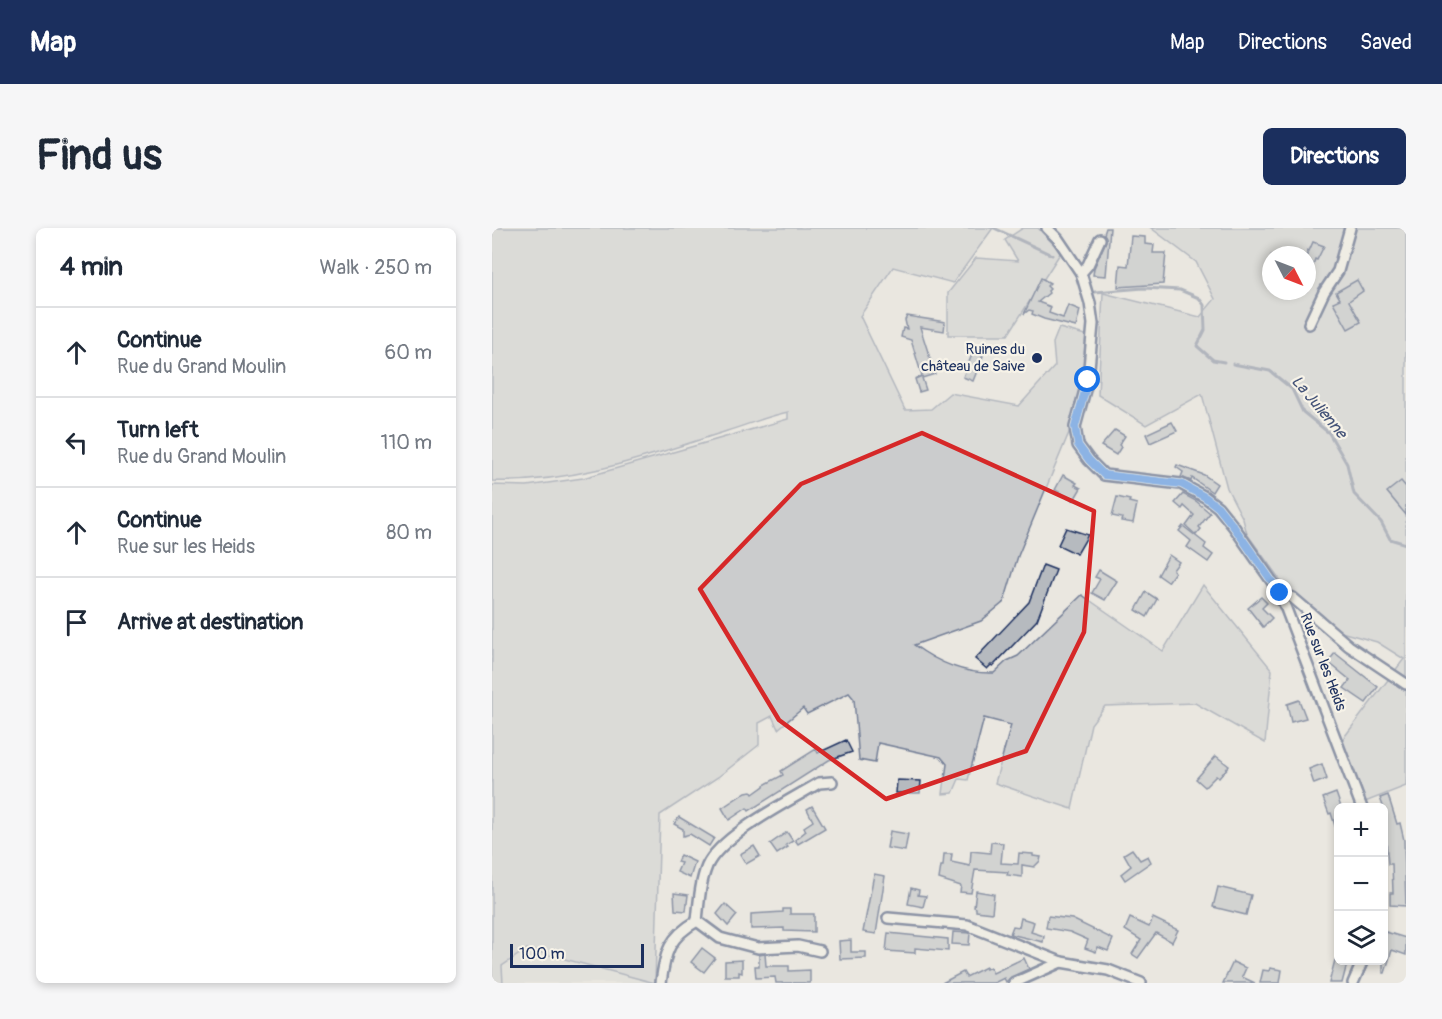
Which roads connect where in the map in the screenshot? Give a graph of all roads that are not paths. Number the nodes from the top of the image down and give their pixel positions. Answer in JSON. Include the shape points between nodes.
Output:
{"nodes":[{"id":1,"x":1047,"y":228,"type":"edge"},
{"id":2,"x":1350,"y":228,"type":"edge"},
{"id":3,"x":1100,"y":239,"type":"dead end"},
{"id":4,"x":1081,"y":273,"type":"junction"},
{"id":5,"x":1309,"y":324,"type":"dead end"},
{"id":6,"x":1280,"y":593,"type":"junction"},
{"id":7,"x":1406,"y":684,"type":"edge"},
{"id":8,"x":832,"y":782,"type":"dead end"},
{"id":9,"x":1360,"y":803,"type":"edge"},
{"id":10,"x":888,"y":918,"type":"dead end"},
{"id":11,"x":697,"y":921,"type":"junction"},
{"id":12,"x":820,"y":951,"type":"dead end"},
{"id":13,"x":1061,"y":962,"type":"junction"},
{"id":14,"x":1361,"y":965,"type":"edge"},
{"id":15,"x":661,"y":983,"type":"edge"},
{"id":16,"x":1014,"y":983,"type":"edge"},
{"id":17,"x":1141,"y":983,"type":"edge"},
{"id":18,"x":1353,"y":983,"type":"edge"}],
"edges":[{"from":1,"to":4,"type":"street"},
{"from":2,"to":5,"type":"street","via":[[1338,271]]},
{"from":3,"to":4,"type":"street"},
{"from":4,"to":6,"type":"street","name":"Rue sur les Heids","via":[[1093,324],[1088,380],[1075,427],[1078,445],[1104,475],[1181,484],[1205,497],[1218,507]]},
{"from":6,"to":7,"type":"street","via":[[1293,598],[1349,646]]},
{"from":6,"to":9,"type":"street","name":"Rue sur les Heids"},
{"from":8,"to":11,"type":"street","via":[[819,783],[720,846],[702,882]]},
{"from":10,"to":13,"type":"street","via":[[967,925]]},
{"from":11,"to":12,"type":"street","via":[[720,938],[758,948],[798,946]]},
{"from":11,"to":15,"type":"street","via":[[665,952]]},
{"from":13,"to":16,"type":"street"},
{"from":13,"to":17,"type":"street","via":[[1108,970]]},
{"from":14,"to":18,"type":"street"}]}
